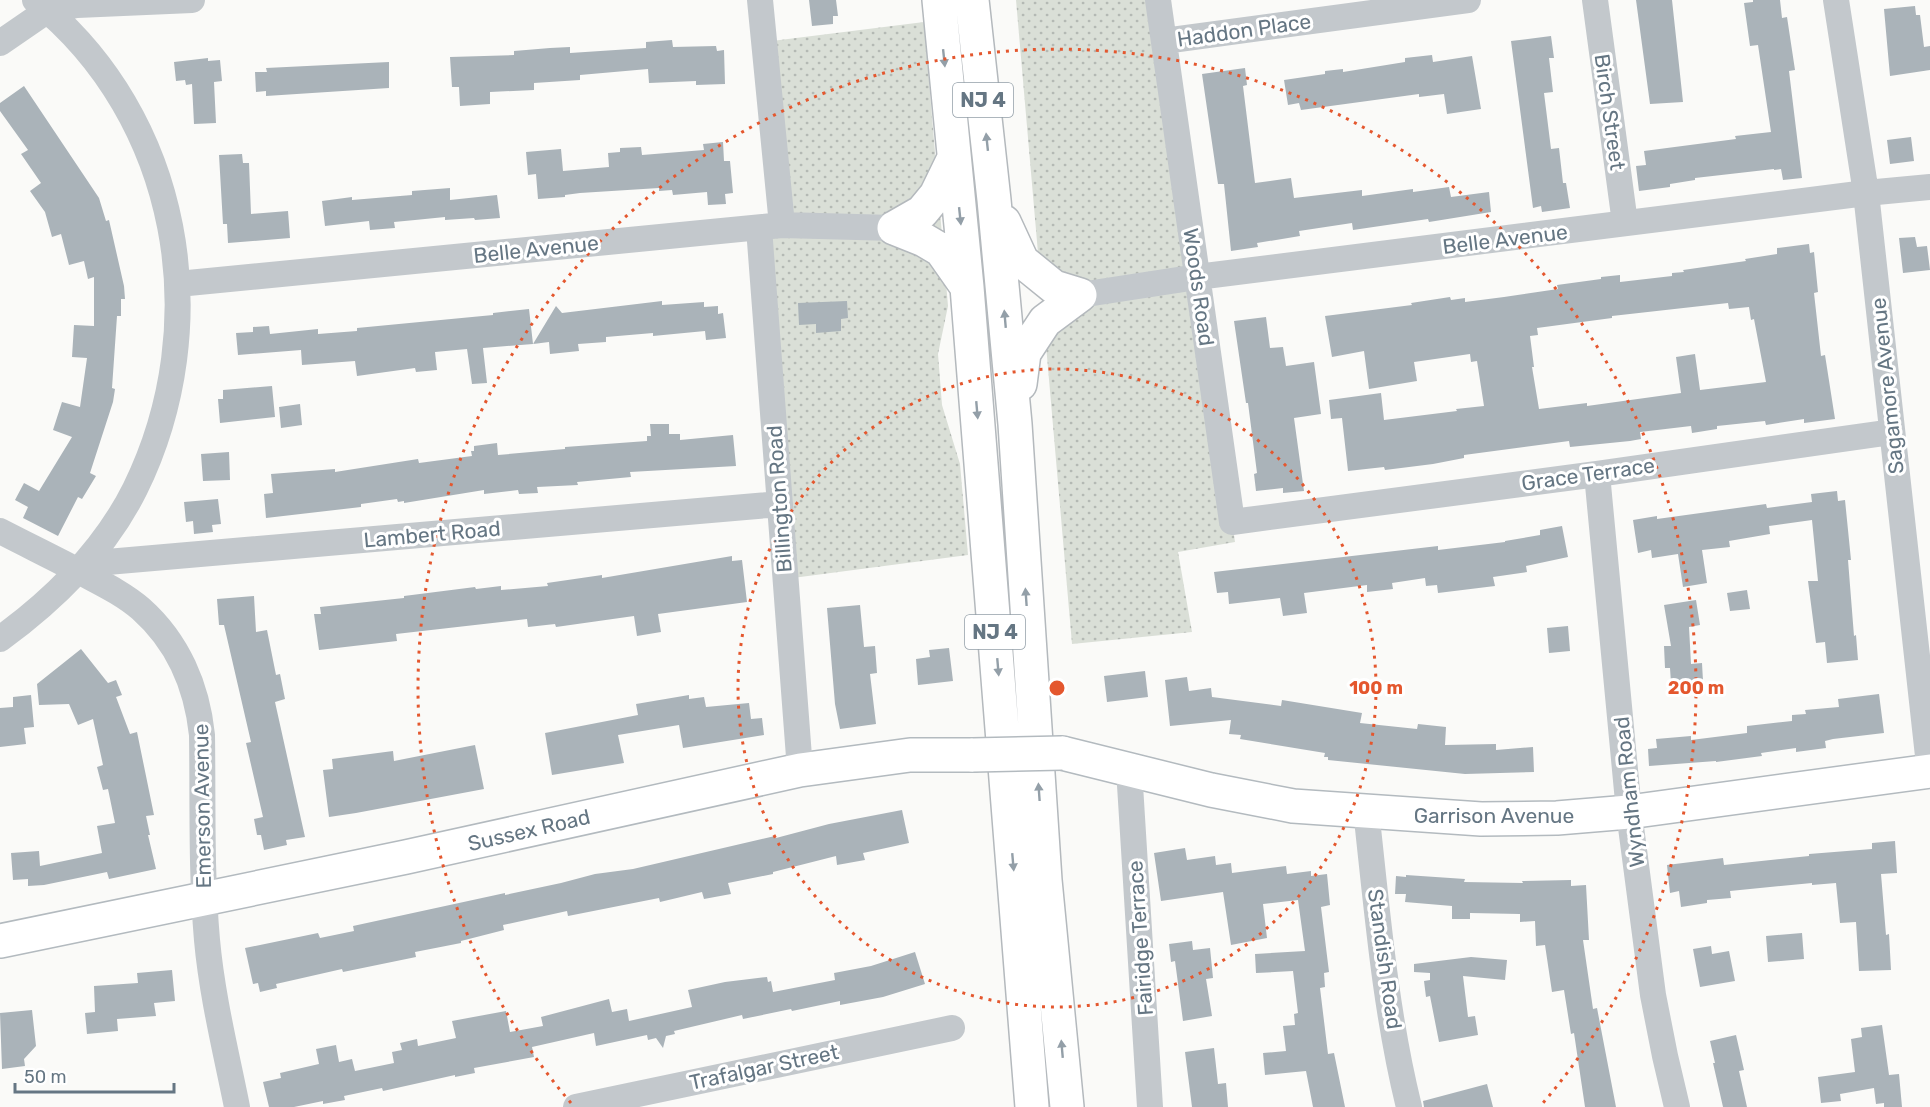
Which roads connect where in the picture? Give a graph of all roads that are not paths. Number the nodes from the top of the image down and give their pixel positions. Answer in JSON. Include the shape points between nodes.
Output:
{"nodes":[{"id":1,"x":192,"y":0,"type":"edge"},
{"id":2,"x":760,"y":0,"type":"edge"},
{"id":3,"x":939,"y":0,"type":"edge"},
{"id":4,"x":972,"y":0,"type":"edge"},
{"id":5,"x":1158,"y":0,"type":"edge"},
{"id":6,"x":1468,"y":0,"type":"edge"},
{"id":7,"x":1595,"y":0,"type":"edge"},
{"id":8,"x":1836,"y":0,"type":"edge"},
{"id":9,"x":42,"y":5,"type":"edge"},
{"id":10,"x":1164,"y":41,"type":"junction"},
{"id":11,"x":0,"y":43,"type":"edge"},
{"id":12,"x":954,"y":158,"type":"junction"},
{"id":13,"x":1930,"y":187,"type":"edge"},
{"id":14,"x":1866,"y":193,"type":"junction"},
{"id":15,"x":994,"y":200,"type":"junction"},
{"id":16,"x":1625,"y":223,"type":"junction"},
{"id":17,"x":771,"y":227,"type":"junction"},
{"id":18,"x":894,"y":228,"type":"junction"},
{"id":19,"x":1197,"y":277,"type":"junction"},
{"id":20,"x":178,"y":284,"type":"junction"},
{"id":21,"x":967,"y":287,"type":"junction"},
{"id":22,"x":1080,"y":295,"type":"junction"},
{"id":23,"x":1015,"y":424,"type":"junction"},
{"id":24,"x":1892,"y":432,"type":"junction"},
{"id":25,"x":1597,"y":474,"type":"junction"},
{"id":26,"x":780,"y":504,"type":"junction"},
{"id":27,"x":1284,"y":515,"type":"joint"},
{"id":28,"x":0,"y":531,"type":"edge"},
{"id":29,"x":81,"y":568,"type":"junction"},
{"id":30,"x":0,"y":639,"type":"edge"},
{"id":31,"x":1062,"y":753,"type":"joint"},
{"id":32,"x":1129,"y":769,"type":"junction"},
{"id":33,"x":800,"y":770,"type":"junction"},
{"id":34,"x":1930,"y":772,"type":"edge"},
{"id":35,"x":1366,"y":810,"type":"junction"},
{"id":36,"x":1629,"y":812,"type":"junction"},
{"id":37,"x":204,"y":899,"type":"junction"},
{"id":38,"x":0,"y":941,"type":"edge"},
{"id":39,"x":952,"y":1028,"type":"dead end"},
{"id":40,"x":237,"y":1107,"type":"edge"},
{"id":41,"x":576,"y":1107,"type":"edge"},
{"id":42,"x":1032,"y":1107,"type":"edge"},
{"id":43,"x":1067,"y":1107,"type":"edge"},
{"id":44,"x":1150,"y":1107,"type":"edge"},
{"id":45,"x":1409,"y":1107,"type":"edge"},
{"id":46,"x":1677,"y":1107,"type":"edge"}],
"edges":[{"from":1,"to":9,"type":"street"},
{"from":2,"to":17,"type":"street","name":"Billington Road"},
{"from":3,"to":12,"type":"main road","number":"NJ 4","one_way":true},
{"from":15,"to":4,"type":"main road","number":"NJ 4","one_way":true},
{"from":5,"to":10,"type":"street","name":"Woods Road"},
{"from":6,"to":10,"type":"street","name":"Haddon Place"},
{"from":7,"to":16,"type":"street","name":"Birch Street"},
{"from":8,"to":14,"type":"street","name":"Sagamore Avenue"},
{"from":9,"to":11,"type":"street"},
{"from":9,"to":20,"type":"street","via":[[110,81],[136,127],[165,201]]},
{"from":10,"to":19,"type":"street","name":"Woods Road"},
{"from":12,"to":18,"type":"main road","via":[[936,195],[922,212]]},
{"from":12,"to":21,"type":"main road","number":"NJ 4","one_way":true},
{"from":13,"to":14,"type":"street","name":"Belle Avenue"},
{"from":14,"to":16,"type":"street","name":"Belle Avenue"},
{"from":14,"to":24,"type":"street","name":"Sagamore Avenue"},
{"from":15,"to":22,"type":"main road","via":[[1022,261],[1054,287]]},
{"from":23,"to":15,"type":"main road","number":"NJ 4","one_way":true},
{"from":16,"to":19,"type":"street","name":"Belle Avenue"},
{"from":17,"to":18,"type":"street","name":"Belle Avenue"},
{"from":17,"to":20,"type":"street","name":"Belle Avenue"},
{"from":17,"to":26,"type":"street","name":"Billington Road"},
{"from":18,"to":21,"type":"main road","via":[[941,250]]},
{"from":19,"to":22,"type":"street","name":"Belle Avenue"},
{"from":19,"to":27,"type":"street","name":"Woods Road","via":[[1232,522]]},
{"from":20,"to":29,"type":"street","via":[[175,358],[154,446],[109,532]]},
{"from":21,"to":42,"type":"main road","number":"NJ 4","one_way":true},
{"from":22,"to":23,"type":"main road","via":[[1045,321],[1024,353]]},
{"from":43,"to":23,"type":"main road","number":"NJ 4","one_way":true,"via":[[1045,880]]},
{"from":24,"to":25,"type":"street","name":"Grace Terrace"},
{"from":24,"to":34,"type":"street","name":"Sagamore Avenue"},
{"from":25,"to":27,"type":"street","name":"Grace Terrace"},
{"from":25,"to":36,"type":"street","name":"Wyndham Road"},
{"from":26,"to":29,"type":"street","name":"Lambert Road"},
{"from":26,"to":33,"type":"street","name":"Billington Road"},
{"from":28,"to":29,"type":"street","name":"Emerson Avenue"},
{"from":29,"to":30,"type":"street","via":[[34,614]]},
{"from":29,"to":37,"type":"street","name":"Emerson Avenue","via":[[141,609],[170,642],[193,687],[202,735]]},
{"from":31,"to":32,"type":"main road","name":"Garrison Avenue"},
{"from":31,"to":33,"type":"main road","name":"Sussex Road","bridge":true,"via":[[910,755]]},
{"from":32,"to":35,"type":"main road","name":"Garrison Avenue","via":[[1293,806]]},
{"from":32,"to":44,"type":"street","name":"Fairidge Terrace"},
{"from":33,"to":37,"type":"main road","name":"Sussex Road"},
{"from":34,"to":36,"type":"main road","name":"Garrison Avenue"},
{"from":35,"to":36,"type":"main road","name":"Garrison Avenue","via":[[1481,819]]},
{"from":35,"to":45,"type":"street","name":"Standish Road","via":[[1387,991]]},
{"from":36,"to":46,"type":"street","name":"Wyndham Road","via":[[1653,995]]},
{"from":37,"to":38,"type":"main road","name":"Sussex Road"},
{"from":37,"to":40,"type":"street","name":"Emerson Avenue","via":[[213,984]]},
{"from":39,"to":41,"type":"street","name":"Trafalgar Street"}]}
